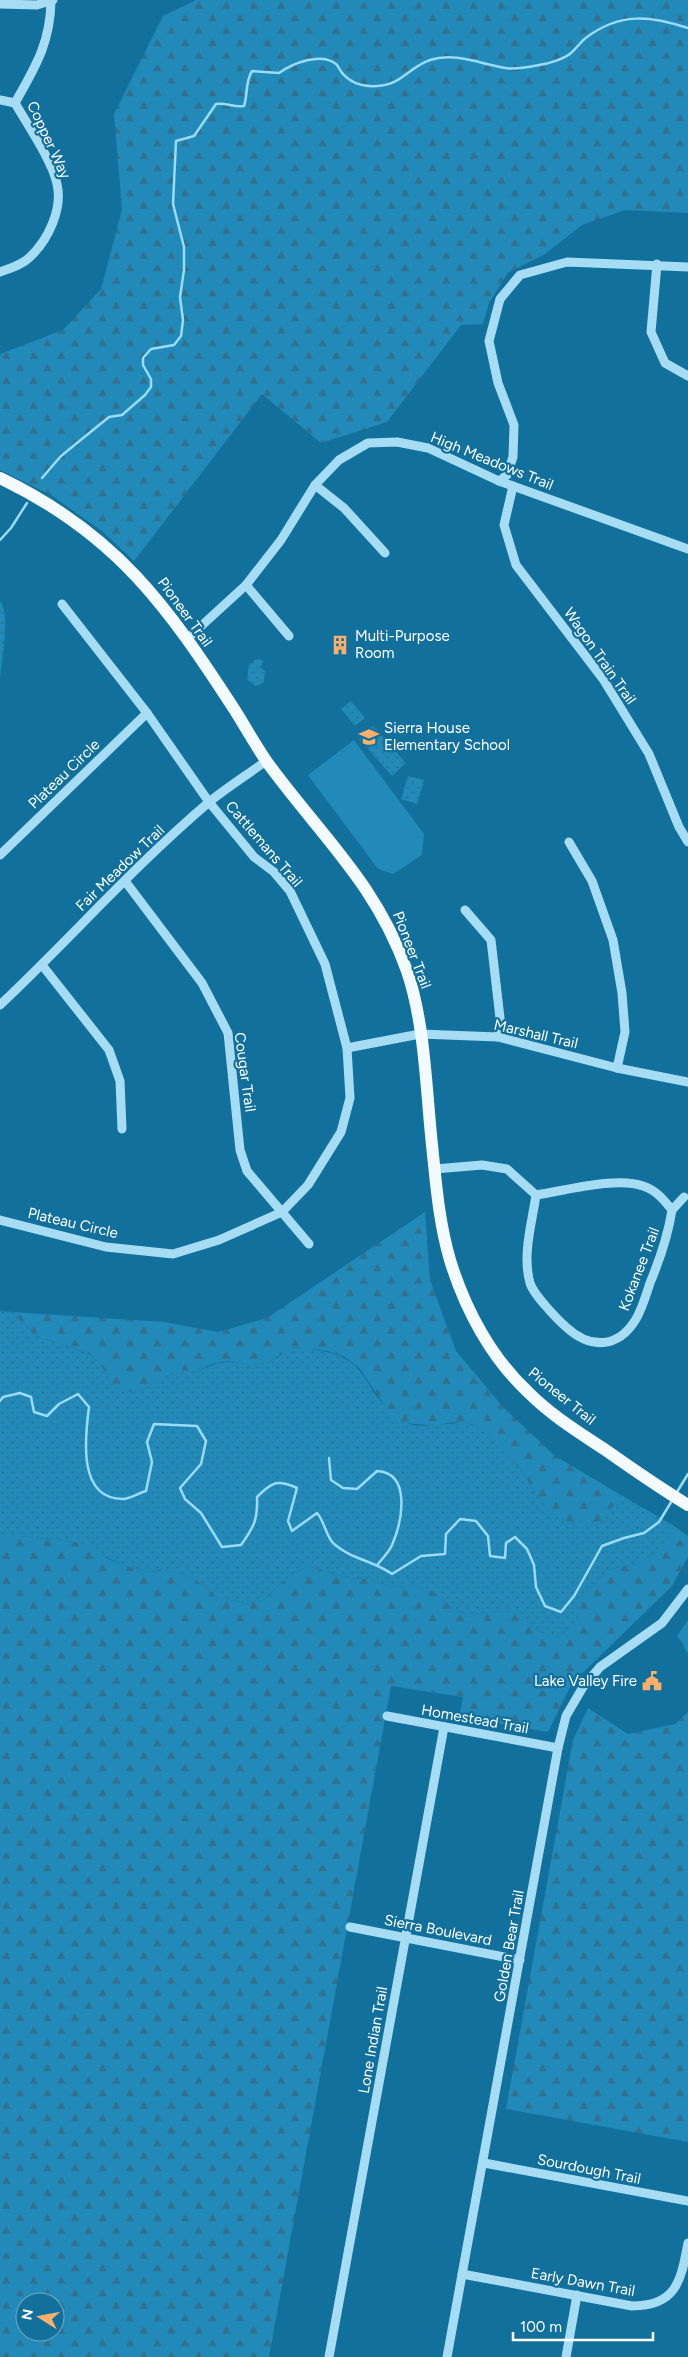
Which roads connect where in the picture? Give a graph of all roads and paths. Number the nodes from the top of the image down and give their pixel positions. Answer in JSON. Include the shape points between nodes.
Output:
{"nodes":[{"id":1,"x":52,"y":1,"type":"edge"},
{"id":2,"x":0,"y":4,"type":"edge"},
{"id":3,"x":0,"y":100,"type":"edge"},
{"id":4,"x":15,"y":102,"type":"junction"},
{"id":5,"x":657,"y":264,"type":"junction"},
{"id":6,"x":688,"y":267,"type":"edge"},
{"id":7,"x":0,"y":272,"type":"edge"},
{"id":8,"x":688,"y":376,"type":"edge"},
{"id":9,"x":0,"y":478,"type":"edge"},
{"id":10,"x":499,"y":481,"type":"junction"},
{"id":11,"x":315,"y":485,"type":"junction"},
{"id":12,"x":513,"y":486,"type":"junction"},
{"id":13,"x":688,"y":550,"type":"edge"},
{"id":14,"x":385,"y":553,"type":"dead end"},
{"id":15,"x":246,"y":585,"type":"junction"},
{"id":16,"x":62,"y":604,"type":"dead end"},
{"id":17,"x":289,"y":636,"type":"dead end"},
{"id":18,"x":187,"y":639,"type":"junction"},
{"id":19,"x":147,"y":713,"type":"junction"},
{"id":20,"x":266,"y":761,"type":"junction"},
{"id":21,"x":209,"y":802,"type":"junction"},
{"id":22,"x":569,"y":842,"type":"dead end"},
{"id":23,"x":688,"y":842,"type":"edge"},
{"id":24,"x":0,"y":854,"type":"edge"},
{"id":25,"x":125,"y":880,"type":"junction"},
{"id":26,"x":465,"y":910,"type":"dead end"},
{"id":27,"x":42,"y":965,"type":"junction"},
{"id":28,"x":0,"y":1005,"type":"edge"},
{"id":29,"x":420,"y":1034,"type":"junction"},
{"id":30,"x":498,"y":1037,"type":"junction"},
{"id":31,"x":347,"y":1048,"type":"junction"},
{"id":32,"x":617,"y":1068,"type":"junction"},
{"id":33,"x":688,"y":1082,"type":"edge"},
{"id":34,"x":122,"y":1129,"type":"dead end"},
{"id":35,"x":434,"y":1169,"type":"junction"},
{"id":36,"x":536,"y":1196,"type":"junction"},
{"id":37,"x":684,"y":1198,"type":"dead end"},
{"id":38,"x":672,"y":1210,"type":"junction"},
{"id":39,"x":282,"y":1212,"type":"junction"},
{"id":40,"x":0,"y":1220,"type":"edge"},
{"id":41,"x":309,"y":1244,"type":"dead end"},
{"id":42,"x":688,"y":1505,"type":"edge"},
{"id":43,"x":688,"y":1589,"type":"edge"},
{"id":44,"x":386,"y":1716,"type":"dead end"},
{"id":45,"x":444,"y":1727,"type":"junction"},
{"id":46,"x":558,"y":1748,"type":"junction"},
{"id":47,"x":350,"y":1927,"type":"dead end"},
{"id":48,"x":405,"y":1938,"type":"junction"},
{"id":49,"x":520,"y":1960,"type":"junction"},
{"id":50,"x":484,"y":2163,"type":"junction"},
{"id":51,"x":688,"y":2201,"type":"edge"},
{"id":52,"x":688,"y":2243,"type":"edge"},
{"id":53,"x":462,"y":2274,"type":"junction"},
{"id":54,"x":577,"y":2295,"type":"junction"},
{"id":55,"x":329,"y":2357,"type":"edge"},
{"id":56,"x":448,"y":2357,"type":"edge"},
{"id":57,"x":566,"y":2357,"type":"edge"}],
"edges":[{"from":1,"to":2,"type":"street","via":[[37,5]]},
{"from":1,"to":4,"type":"street","name":"Copper Way","via":[[50,30],[41,55]]},
{"from":3,"to":4,"type":"street"},
{"from":4,"to":7,"type":"street","name":"Copper Way","via":[[57,184],[58,201],[54,218],[40,246],[29,258]]},
{"from":5,"to":6,"type":"street"},
{"from":5,"to":8,"type":"street","via":[[651,332],[665,363]]},
{"from":5,"to":10,"type":"street","via":[[567,262],[520,275],[500,299],[489,341],[498,383],[514,425],[513,457],[507,475]]},
{"from":9,"to":18,"type":"main road","name":"Pioneer Trail","via":[[60,510],[113,551],[158,599]]},
{"from":10,"to":11,"type":"street","name":"High Meadows Trail","via":[[428,448],[396,442],[368,443],[340,460]]},
{"from":10,"to":12,"type":"street","name":"High Meadows Trail"},
{"from":11,"to":14,"type":"street","via":[[344,508]]},
{"from":11,"to":15,"type":"street","name":"High Meadows Trail"},
{"from":12,"to":13,"type":"street","name":"High Meadows Trail"},
{"from":12,"to":23,"type":"street","name":"Wagon Train Trail","via":[[504,525],[516,565],[602,679],[644,746]]},
{"from":15,"to":17,"type":"street"},
{"from":15,"to":18,"type":"street","name":"High Meadows Trail"},
{"from":16,"to":19,"type":"street","name":"Cattlemans Trail"},
{"from":18,"to":20,"type":"main road","name":"Pioneer Trail"},
{"from":19,"to":21,"type":"street","name":"Cattlemans Trail"},
{"from":19,"to":24,"type":"street","name":"Plateau Circle"},
{"from":20,"to":21,"type":"street","name":"Fair Meadow Trail"},
{"from":20,"to":29,"type":"main road","name":"Pioneer Trail","via":[[336,847],[380,910],[408,974]]},
{"from":21,"to":25,"type":"street","name":"Fair Meadow Trail"},
{"from":21,"to":31,"type":"street","name":"Cattlemans Trail","via":[[254,857],[274,872],[290,892],[325,964]]},
{"from":22,"to":32,"type":"street","via":[[592,881],[613,940],[625,1032]]},
{"from":25,"to":27,"type":"street","name":"Fair Meadow Trail"},
{"from":25,"to":39,"type":"street","name":"Cougar Trail","via":[[202,983],[228,1033],[240,1150],[247,1171]]},
{"from":26,"to":30,"type":"street","via":[[491,940],[500,1018]]},
{"from":27,"to":28,"type":"street","name":"Fair Meadow Trail"},
{"from":27,"to":34,"type":"street","via":[[109,1050],[120,1081]]},
{"from":29,"to":30,"type":"street","name":"Marshall Trail"},
{"from":29,"to":31,"type":"street","name":"Marshall Trail"},
{"from":29,"to":35,"type":"main road","name":"Pioneer Trail"},
{"from":30,"to":32,"type":"street","name":"Marshall Trail"},
{"from":31,"to":39,"type":"street","name":"Cattlemans Trail","via":[[350,1098],[342,1132],[308,1185]]},
{"from":32,"to":33,"type":"street","name":"Marshall Trail"},
{"from":35,"to":36,"type":"street","via":[[482,1165],[508,1169]]},
{"from":35,"to":42,"type":"main road","name":"Pioneer Trail","via":[[450,1260],[468,1307],[497,1358],[529,1394],[552,1413]]},
{"from":36,"to":38,"type":"street","via":[[622,1182],[644,1186],[661,1196]]},
{"from":36,"to":38,"type":"street","name":"Kokanee Trail","via":[[527,1259],[530,1284],[559,1321],[576,1336],[591,1343],[606,1343],[624,1334],[636,1319],[669,1234]]},
{"from":37,"to":38,"type":"street"},
{"from":39,"to":40,"type":"street","name":"Plateau Circle","via":[[219,1240],[173,1254],[106,1248]]},
{"from":39,"to":41,"type":"street","name":"Cougar Trail"},
{"from":43,"to":46,"type":"street","name":"Golden Bear Trail","via":[[662,1623],[600,1667],[582,1687],[566,1716]]},
{"from":44,"to":45,"type":"street","name":"Homestead Trail"},
{"from":45,"to":46,"type":"street","name":"Homestead Trail"},
{"from":45,"to":48,"type":"street","name":"Lone Indian Trail"},
{"from":46,"to":49,"type":"street","name":"Golden Bear Trail"},
{"from":47,"to":48,"type":"street","name":"Sierra Boulevard"},
{"from":48,"to":49,"type":"street","name":"Sierra Boulevard"},
{"from":48,"to":55,"type":"street","name":"Lone Indian Trail"},
{"from":49,"to":50,"type":"street","name":"Golden Bear Trail"},
{"from":50,"to":51,"type":"street","name":"Sourdough Trail"},
{"from":50,"to":53,"type":"street","name":"Golden Bear Trail"},
{"from":52,"to":54,"type":"street","name":"Early Dawn Trail","via":[[676,2287],[665,2299],[650,2306],[632,2306]]},
{"from":53,"to":54,"type":"street","name":"Early Dawn Trail"},
{"from":53,"to":56,"type":"street","name":"Golden Bear Trail"},
{"from":54,"to":57,"type":"street"}]}
